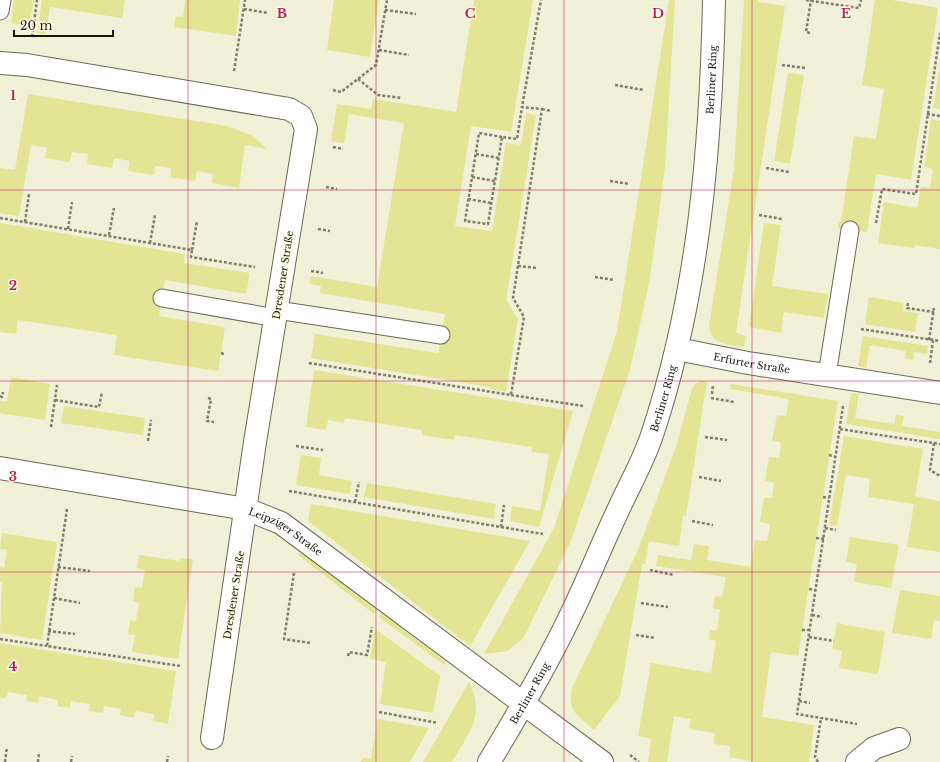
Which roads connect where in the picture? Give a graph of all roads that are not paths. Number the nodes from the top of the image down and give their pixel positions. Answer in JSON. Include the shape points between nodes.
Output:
{"nodes":[{"id":1,"x":2,"y":0,"type":"edge"},
{"id":2,"x":714,"y":0,"type":"edge"},
{"id":3,"x":0,"y":11,"type":"edge"},
{"id":4,"x":0,"y":63,"type":"edge"},
{"id":5,"x":850,"y":230,"type":"dead end"},
{"id":6,"x":162,"y":298,"type":"dead end"},
{"id":7,"x":277,"y":314,"type":"junction"},
{"id":8,"x":441,"y":335,"type":"dead end"},
{"id":9,"x":677,"y":348,"type":"junction"},
{"id":10,"x":827,"y":375,"type":"junction"},
{"id":11,"x":940,"y":393,"type":"edge"},
{"id":12,"x":0,"y":468,"type":"edge"},
{"id":13,"x":246,"y":509,"type":"junction"},
{"id":14,"x":525,"y":704,"type":"junction"},
{"id":15,"x":212,"y":738,"type":"dead end"},
{"id":16,"x":898,"y":739,"type":"road end"},
{"id":17,"x":489,"y":762,"type":"edge"},
{"id":18,"x":602,"y":762,"type":"edge"},
{"id":19,"x":857,"y":762,"type":"edge"}],
"edges":[{"from":1,"to":3,"type":"lane"},
{"from":2,"to":9,"type":"street","name":"Berliner Ring","via":[[713,69],[704,187],[692,277]]},
{"from":4,"to":7,"type":"street","name":"Dresdener Straße","via":[[27,65],[229,98],[289,109],[301,116],[306,129]]},
{"from":5,"to":10,"type":"lane"},
{"from":6,"to":7,"type":"lane"},
{"from":7,"to":8,"type":"lane"},
{"from":7,"to":13,"type":"street","name":"Dresdener Straße"},
{"from":9,"to":10,"type":"street","name":"Erfurter Straße","via":[[748,363]]},
{"from":9,"to":14,"type":"street","name":"Berliner Ring","via":[[653,434],[575,607]]},
{"from":10,"to":11,"type":"street","name":"Erfurter Straße"},
{"from":12,"to":13,"type":"street","name":"Leipziger Straße"},
{"from":13,"to":14,"type":"street","name":"Leipziger Straße","via":[[290,529]]},
{"from":13,"to":15,"type":"street","name":"Dresdener Straße"},
{"from":14,"to":17,"type":"street","name":"Berliner Ring"},
{"from":14,"to":18,"type":"street","name":"Leipziger Straße"},
{"from":16,"to":19,"type":"street","via":[[874,748]]}]}
